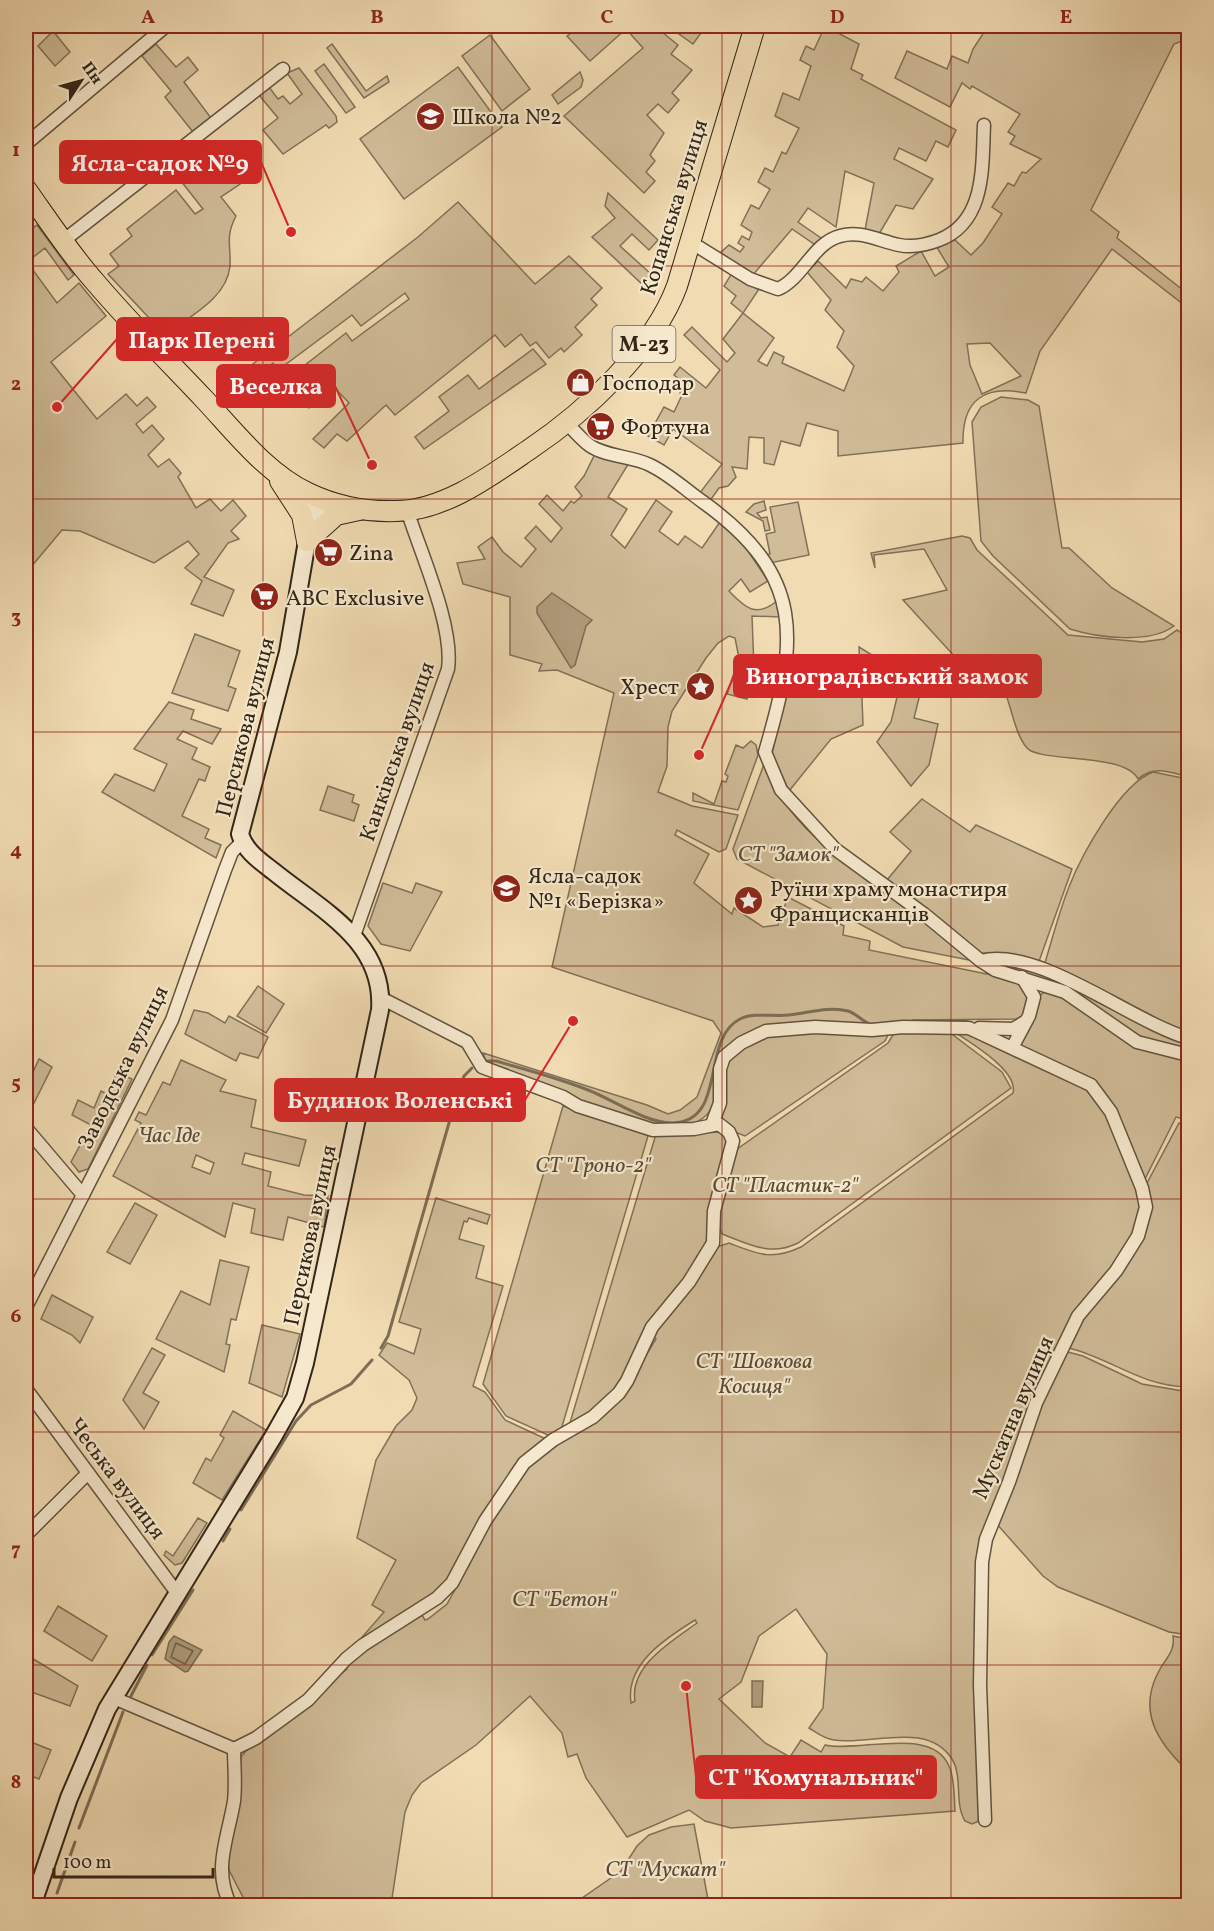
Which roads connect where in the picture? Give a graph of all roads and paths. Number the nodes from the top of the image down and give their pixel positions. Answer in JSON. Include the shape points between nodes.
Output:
{"nodes":[{"id":1,"x":166,"y":26,"type":"edge"},
{"id":2,"x":755,"y":26,"type":"edge"},
{"id":3,"x":283,"y":69,"type":"dead end"},
{"id":4,"x":984,"y":124,"type":"dead end"},
{"id":5,"x":26,"y":144,"type":"edge"},
{"id":6,"x":26,"y":189,"type":"edge"},
{"id":7,"x":63,"y":241,"type":"junction"},
{"id":8,"x":689,"y":241,"type":"junction"},
{"id":9,"x":566,"y":423,"type":"junction"},
{"id":10,"x":272,"y":469,"type":"junction"},
{"id":11,"x":320,"y":498,"type":"junction"},
{"id":12,"x":363,"y":509,"type":"junction"},
{"id":13,"x":406,"y":510,"type":"junction"},
{"id":14,"x":306,"y":541,"type":"junction"},
{"id":15,"x":243,"y":841,"type":"junction"},
{"id":16,"x":354,"y":936,"type":"junction"},
{"id":17,"x":981,"y":961,"type":"junction"},
{"id":18,"x":1021,"y":976,"type":"junction"},
{"id":19,"x":1049,"y":985,"type":"junction"},
{"id":20,"x":1034,"y":997,"type":"junction"},
{"id":21,"x":381,"y":998,"type":"junction"},
{"id":22,"x":1026,"y":1021,"type":"junction"},
{"id":23,"x":969,"y":1028,"type":"junction"},
{"id":24,"x":1188,"y":1038,"type":"edge"},
{"id":25,"x":1013,"y":1046,"type":"junction"},
{"id":26,"x":1188,"y":1055,"type":"edge"},
{"id":27,"x":712,"y":1124,"type":"junction"},
{"id":28,"x":26,"y":1128,"type":"edge"},
{"id":29,"x":83,"y":1196,"type":"junction"},
{"id":30,"x":26,"y":1307,"type":"edge"},
{"id":31,"x":26,"y":1389,"type":"edge"},
{"id":32,"x":88,"y":1473,"type":"junction"},
{"id":33,"x":26,"y":1535,"type":"edge"},
{"id":34,"x":177,"y":1593,"type":"junction"},
{"id":35,"x":114,"y":1698,"type":"junction"},
{"id":36,"x":234,"y":1749,"type":"junction"},
{"id":37,"x":985,"y":1820,"type":"dead end"},
{"id":38,"x":227,"y":1904,"type":"edge"},
{"id":39,"x":32,"y":1905,"type":"edge"}],
"edges":[{"from":1,"to":5,"type":"street"},
{"from":2,"to":8,"type":"highway","name":"Копанська вулиця","number":"М-23"},
{"from":3,"to":7,"type":"street"},
{"from":4,"to":8,"type":"street","via":[[979,193],[962,227],[942,240],[910,246],[866,236],[838,237],[778,289],[750,279]]},
{"from":6,"to":7,"type":"highway","name":"Копанська вулиця","number":"М-23"},
{"from":7,"to":10,"type":"highway","name":"Копанська вулиця","number":"М-23","via":[[105,293]]},
{"from":8,"to":9,"type":"highway","name":"Копанська вулиця","number":"М-23","via":[[672,300],[653,332]]},
{"from":9,"to":13,"type":"highway","name":"Копанська вулиця","number":"М-23","via":[[472,486],[421,508]]},
{"from":9,"to":17,"type":"street","via":[[590,446],[657,468],[746,537],[776,580],[786,609],[788,629],[780,696],[765,752],[777,783],[835,849]]},
{"from":10,"to":11,"type":"highway","name":"Копанська вулиця","number":"М-23"},
{"from":10,"to":14,"type":"highway","via":[[302,515]]},
{"from":11,"to":12,"type":"highway","name":"Копанська вулиця","number":"М-23"},
{"from":11,"to":14,"type":"main road","name":"Персикова вулиця","via":[[309,512]]},
{"from":12,"to":13,"type":"highway","name":"Копанська вулиця","number":"М-23"},
{"from":12,"to":14,"type":"highway","via":[[336,515]]},
{"from":13,"to":16,"type":"street","name":"Канківська вулиця","via":[[445,628],[450,649],[448,669]]},
{"from":14,"to":15,"type":"main road","name":"Персикова вулиця","via":[[288,652],[242,825]]},
{"from":15,"to":16,"type":"main road","name":"Персикова вулиця","via":[[253,855]]},
{"from":15,"to":29,"type":"street","name":"Заводська вулиця","via":[[232,852],[172,1020]]},
{"from":16,"to":21,"type":"main road","name":"Персикова вулиця","via":[[375,965]]},
{"from":17,"to":18,"type":"street","via":[[994,970]]},
{"from":17,"to":24,"type":"street","via":[[998,957],[1021,961],[1152,1026]]},
{"from":18,"to":19,"type":"street"},
{"from":18,"to":20,"type":"street"},
{"from":19,"to":20,"type":"street"},
{"from":19,"to":26,"type":"street","via":[[1072,996],[1137,1042]]},
{"from":20,"to":22,"type":"street"},
{"from":21,"to":27,"type":"street","via":[[467,1042],[482,1067],[563,1097],[584,1109],[653,1130],[694,1129]]},
{"from":21,"to":34,"type":"main road","name":"Персикова вулиця","via":[[295,1398]]},
{"from":22,"to":23,"type":"street","via":[[1013,1029]]},
{"from":22,"to":25,"type":"street"},
{"from":23,"to":25,"type":"street","name":"Мускатна вулиця"},
{"from":23,"to":27,"type":"street","name":"Мускатна вулиця","via":[[815,1027],[766,1031],[724,1057],[720,1102]]},
{"from":25,"to":37,"type":"street","name":"Мускатна вулиця","via":[[1097,1090],[1112,1112],[1146,1207],[1134,1244],[1086,1304],[1041,1391],[986,1539],[982,1562],[980,1685]]},
{"from":27,"to":36,"type":"street","via":[[724,1128],[733,1141],[714,1211],[713,1243],[689,1282],[652,1327],[619,1393],[593,1417],[553,1440],[524,1463],[485,1521],[452,1583],[437,1598],[354,1652],[309,1700]]},
{"from":28,"to":29,"type":"street"},
{"from":29,"to":30,"type":"street","name":"Заводська вулиця"},
{"from":31,"to":32,"type":"street","name":"Чеська вулиця"},
{"from":32,"to":33,"type":"street"},
{"from":32,"to":34,"type":"street","name":"Чеська вулиця"},
{"from":34,"to":35,"type":"main road","name":"Персикова вулиця"},
{"from":35,"to":36,"type":"street"},
{"from":35,"to":39,"type":"main road","name":"Персикова вулиця","via":[[69,1798]]},
{"from":36,"to":38,"type":"street","via":[[234,1794],[220,1863]]}]}
